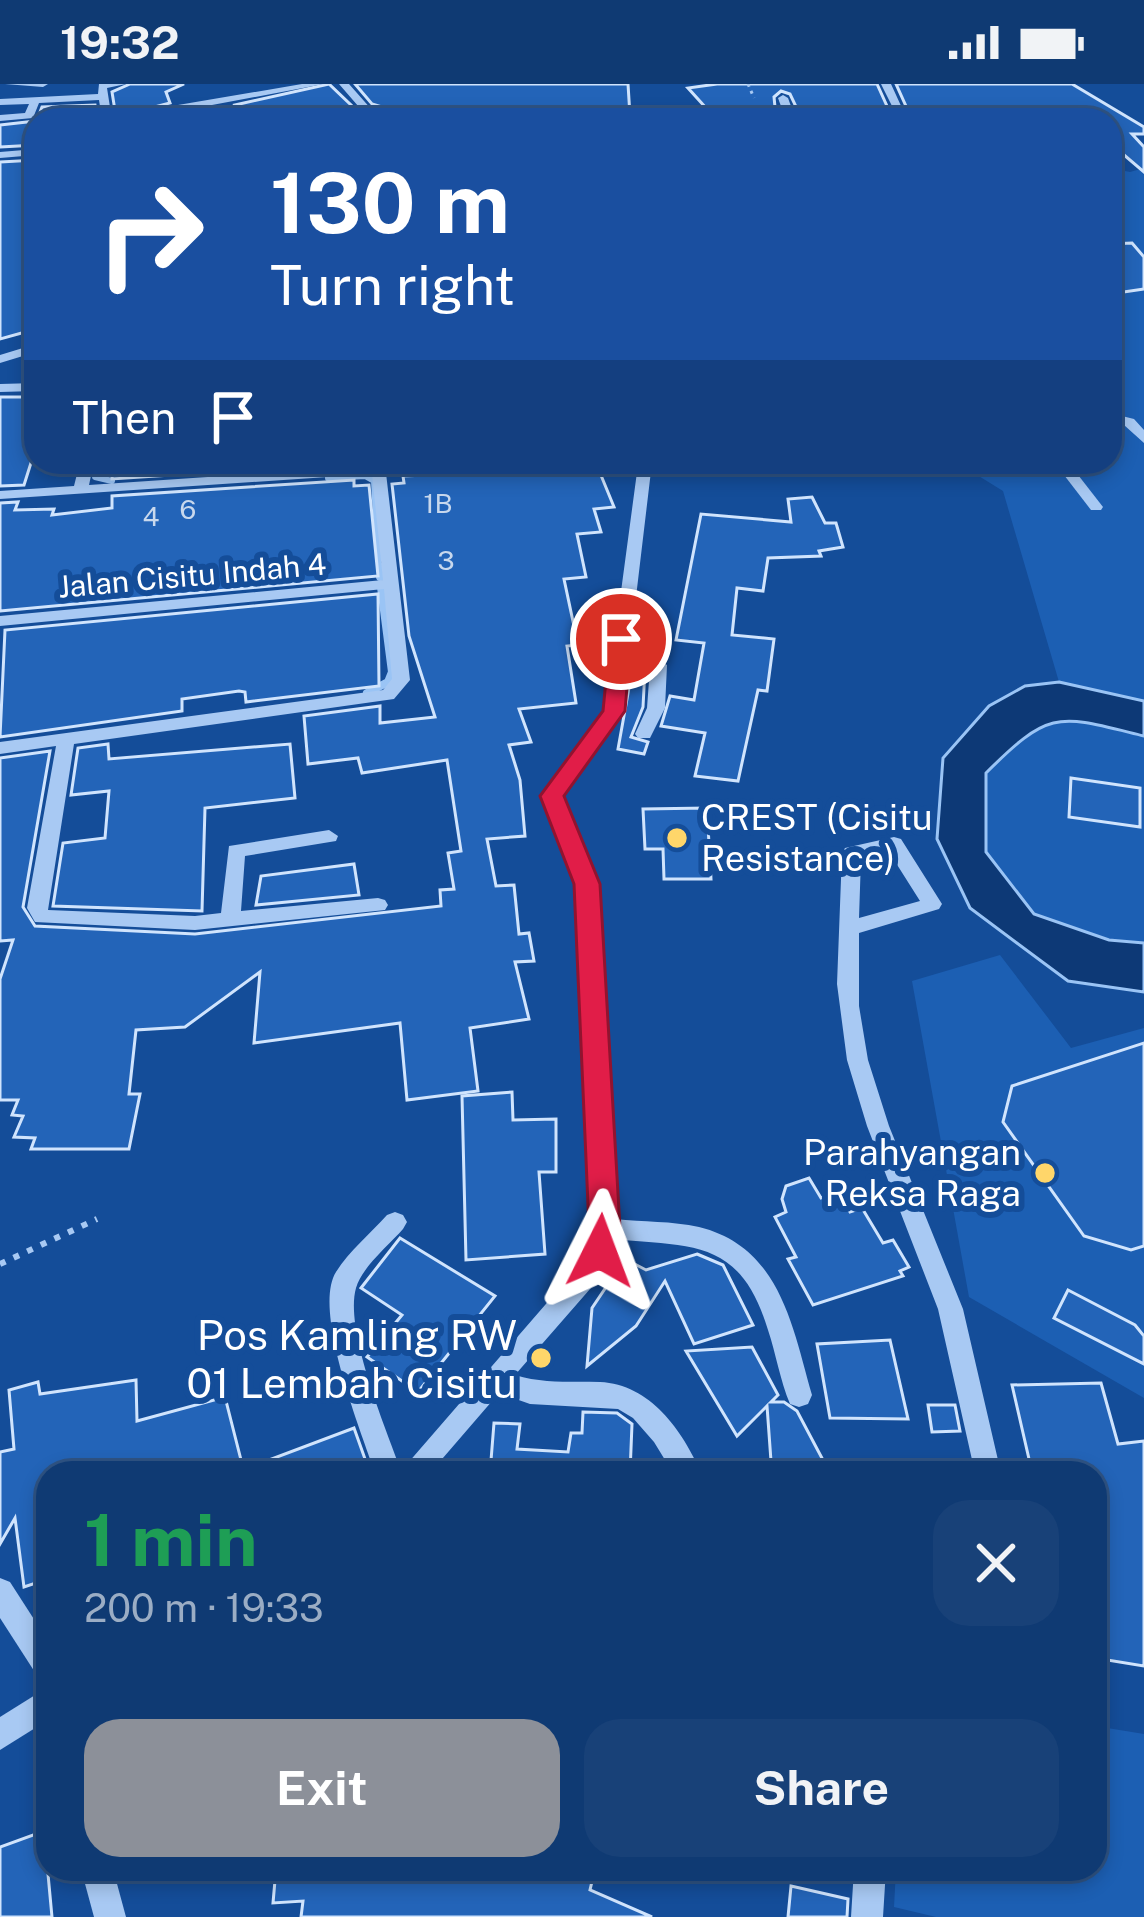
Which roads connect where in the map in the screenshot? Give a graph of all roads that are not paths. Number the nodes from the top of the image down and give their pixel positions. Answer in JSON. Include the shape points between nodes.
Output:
{"nodes":[{"id":1,"x":10,"y":84,"type":"edge"},
{"id":2,"x":43,"y":84,"type":"edge"},
{"id":3,"x":121,"y":84,"type":"edge"},
{"id":4,"x":319,"y":84,"type":"edge"},
{"id":5,"x":344,"y":84,"type":"edge"},
{"id":6,"x":101,"y":88,"type":"edge"},
{"id":7,"x":783,"y":98,"type":"dead end"},
{"id":8,"x":35,"y":101,"type":"junction"},
{"id":9,"x":0,"y":102,"type":"edge"},
{"id":10,"x":32,"y":108,"type":"edge"},
{"id":11,"x":170,"y":108,"type":"edge"},
{"id":12,"x":364,"y":108,"type":"edge"},
{"id":13,"x":787,"y":108,"type":"edge"},
{"id":14,"x":84,"y":474,"type":"edge"},
{"id":15,"x":334,"y":474,"type":"edge"},
{"id":16,"x":379,"y":474,"type":"edge"},
{"id":17,"x":639,"y":474,"type":"edge"},
{"id":18,"x":1070,"y":474,"type":"edge"},
{"id":19,"x":80,"y":491,"type":"junction"},
{"id":20,"x":0,"y":495,"type":"edge"},
{"id":21,"x":1096,"y":508,"type":"dead end"},
{"id":22,"x":389,"y":584,"type":"junction"},
{"id":23,"x":0,"y":621,"type":"edge"},
{"id":24,"x":621,"y":639,"type":"junction"},
{"id":25,"x":644,"y":734,"type":"dead end"},
{"id":26,"x":66,"y":740,"type":"junction"},
{"id":27,"x":0,"y":748,"type":"edge"},
{"id":28,"x":329,"y":836,"type":"dead end"},
{"id":29,"x":378,"y":905,"type":"dead end"},
{"id":30,"x":230,"y":921,"type":"junction"},
{"id":31,"x":851,"y":928,"type":"junction"},
{"id":32,"x":395,"y":1222,"type":"dead end"},
{"id":33,"x":604,"y":1228,"type":"junction"},
{"id":34,"x":495,"y":1380,"type":"junction"},
{"id":35,"x":799,"y":1394,"type":"dead end"},
{"id":36,"x":385,"y":1461,"type":"edge"},
{"id":37,"x":424,"y":1461,"type":"edge"},
{"id":38,"x":681,"y":1461,"type":"edge"},
{"id":39,"x":986,"y":1461,"type":"edge"},
{"id":40,"x":0,"y":1592,"type":"edge"},
{"id":41,"x":36,"y":1648,"type":"edge"},
{"id":42,"x":36,"y":1710,"type":"edge"},
{"id":43,"x":0,"y":1736,"type":"edge"},
{"id":44,"x":100,"y":1881,"type":"edge"},
{"id":45,"x":870,"y":1881,"type":"edge"},
{"id":46,"x":110,"y":1917,"type":"edge"},
{"id":47,"x":867,"y":1917,"type":"edge"}],
"edges":[{"from":1,"to":2,"type":"street"},
{"from":3,"to":6,"type":"street"},
{"from":4,"to":11,"type":"street"},
{"from":5,"to":12,"type":"street"},
{"from":6,"to":8,"type":"street"},
{"from":7,"to":13,"type":"street"},
{"from":8,"to":9,"type":"street"},
{"from":8,"to":10,"type":"street"},
{"from":14,"to":19,"type":"street"},
{"from":15,"to":19,"type":"street"},
{"from":16,"to":22,"type":"street"},
{"from":17,"to":24,"type":"street"},
{"from":18,"to":21,"type":"street"},
{"from":19,"to":20,"type":"street"},
{"from":22,"to":23,"type":"street","name":"Jalan Cisitu Indah 4"},
{"from":22,"to":26,"type":"street","via":[[400,680],[388,695]]},
{"from":24,"to":25,"type":"street","via":[[659,665],[656,708]]},
{"from":24,"to":33,"type":"street","via":[[614,711],[552,796],[587,884]]},
{"from":26,"to":27,"type":"street"},
{"from":26,"to":30,"type":"street","via":[[38,913]]},
{"from":28,"to":30,"type":"street","via":[[236,851]]},
{"from":29,"to":30,"type":"street"},
{"from":31,"to":31,"type":"street","via":[[852,853],[894,844],[932,904]]},
{"from":31,"to":39,"type":"street","via":[[850,1023],[860,1072],[945,1290]]},
{"from":32,"to":36,"type":"street","via":[[342,1291]]},
{"from":33,"to":34,"type":"street","via":[[588,1273]]},
{"from":33,"to":35,"type":"street","via":[[728,1247],[767,1290]]},
{"from":34,"to":37,"type":"street"},
{"from":34,"to":38,"type":"street","via":[[533,1396],[633,1398],[654,1415]]},
{"from":40,"to":41,"type":"street"},
{"from":42,"to":43,"type":"street"},
{"from":44,"to":46,"type":"street"},
{"from":45,"to":47,"type":"street"}]}
